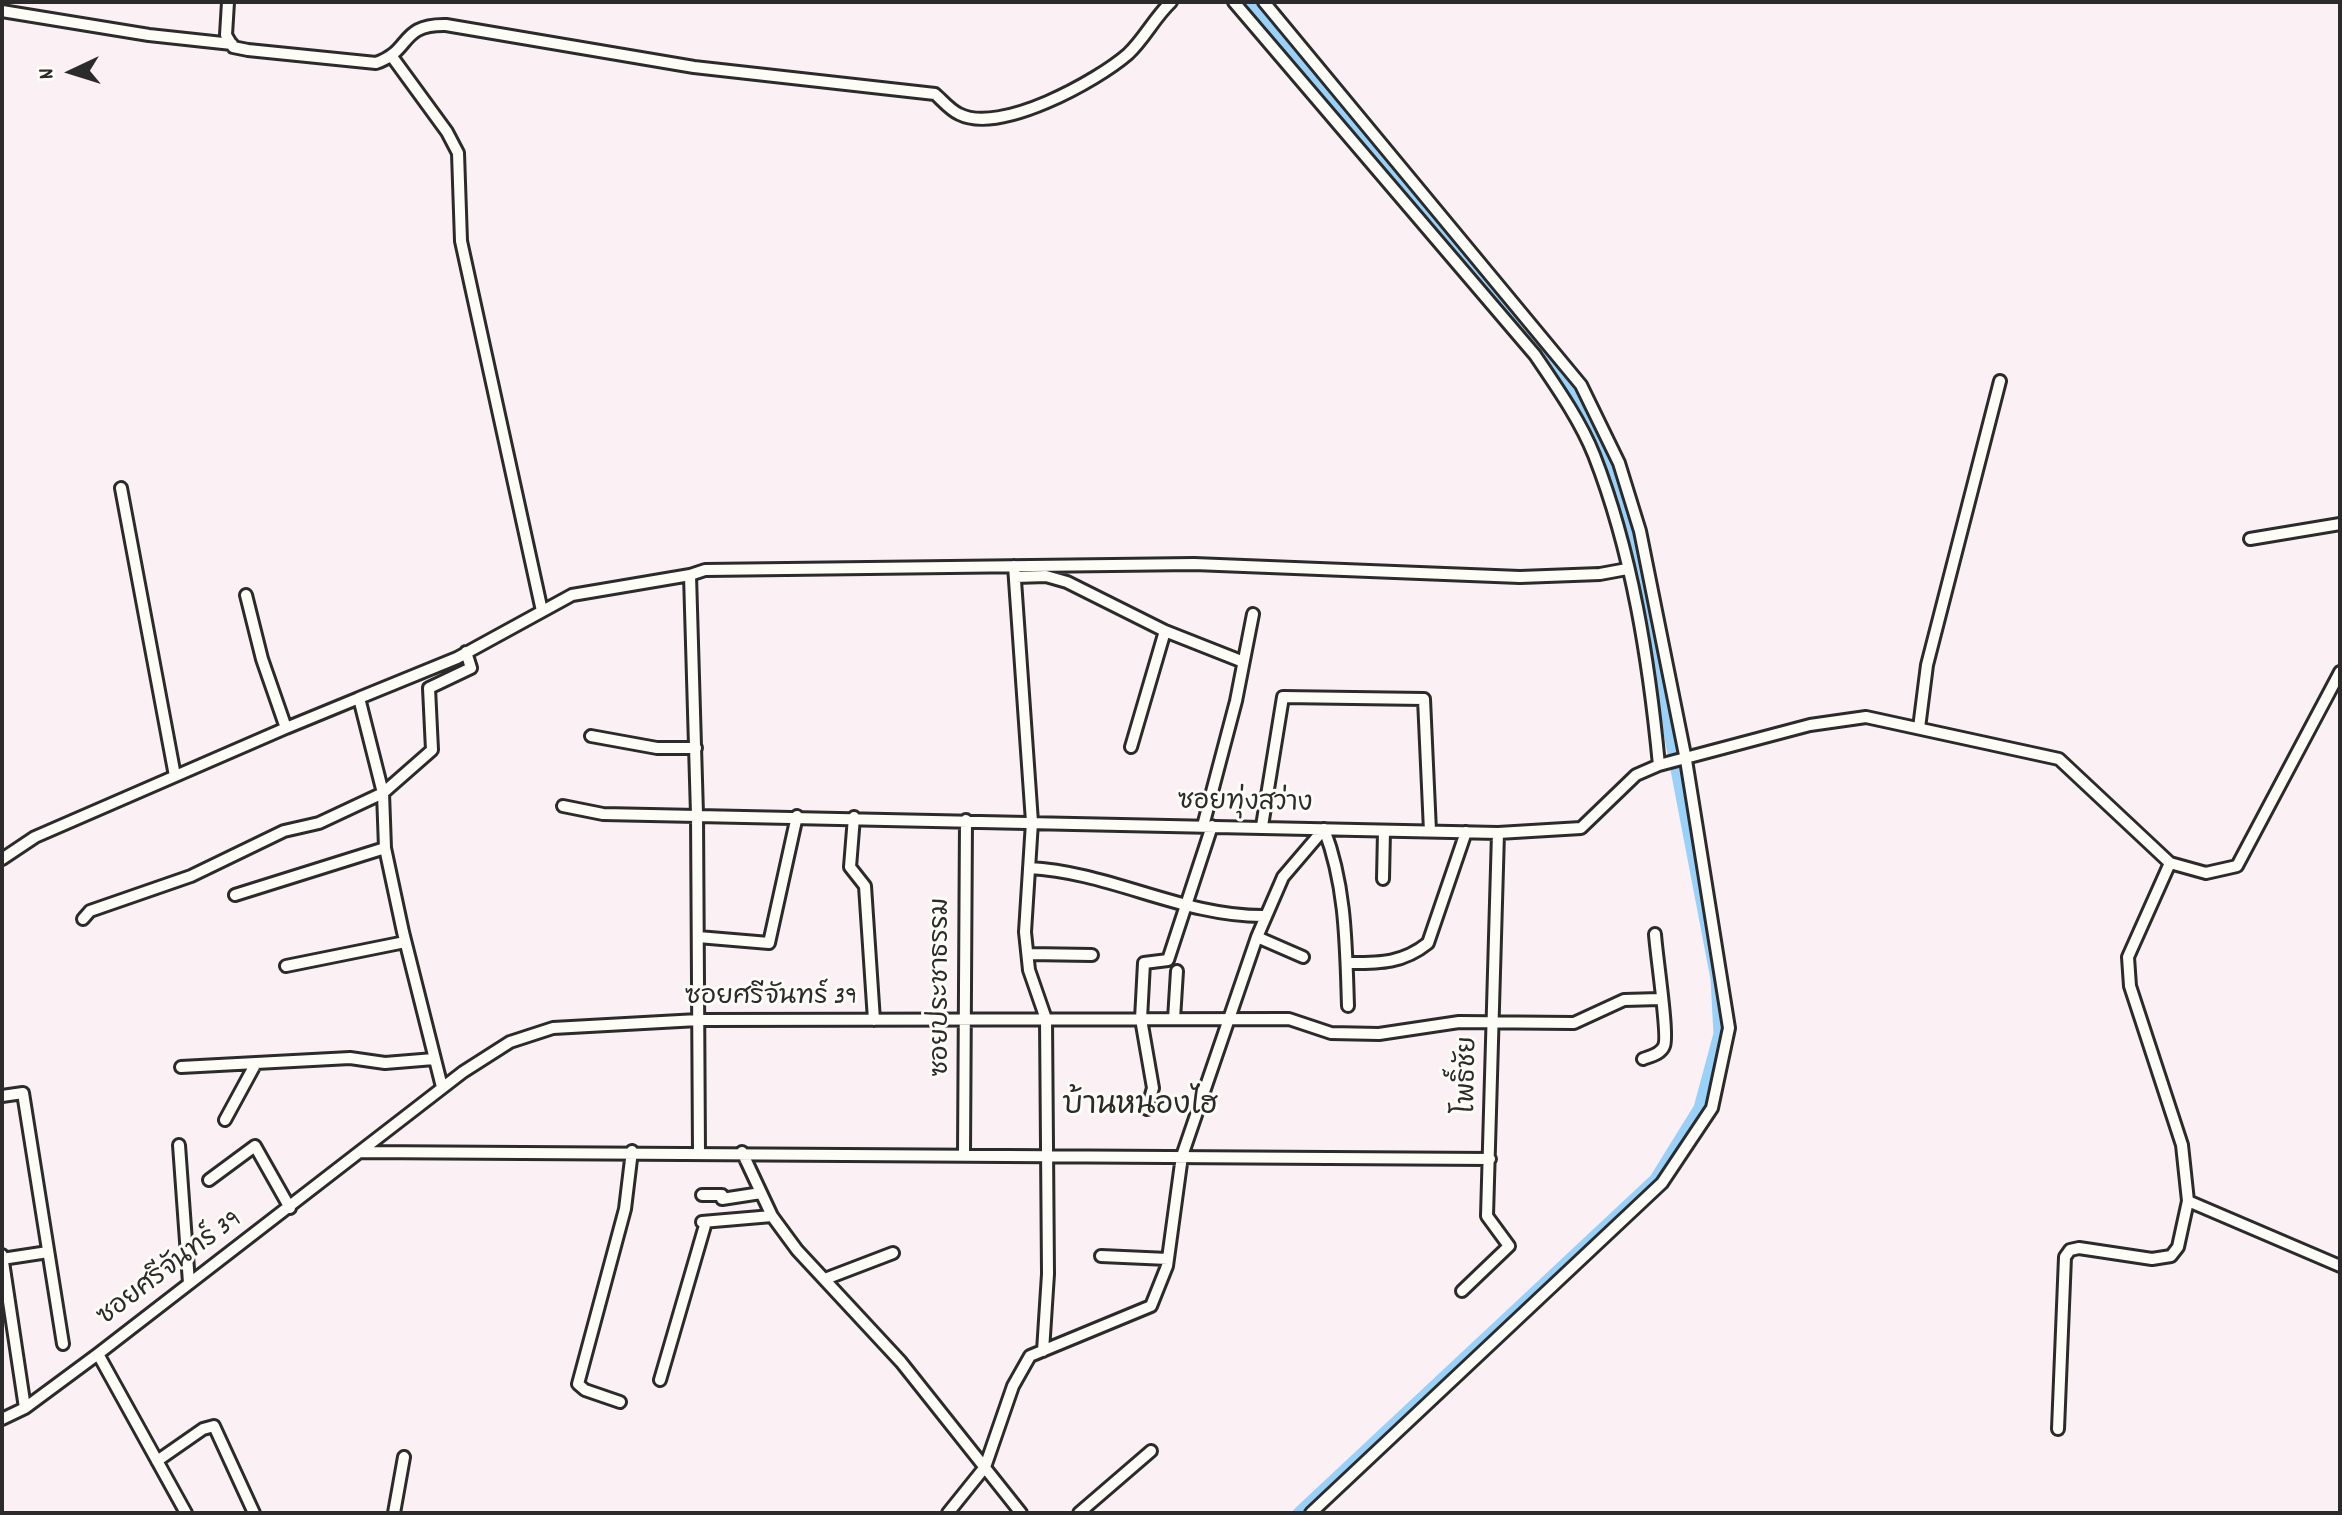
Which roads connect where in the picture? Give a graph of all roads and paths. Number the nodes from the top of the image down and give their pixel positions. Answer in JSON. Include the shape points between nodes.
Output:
{"nodes":[{"id":1,"x":228,"y":2,"type":"edge"},
{"id":2,"x":1171,"y":2,"type":"edge"},
{"id":3,"x":1234,"y":2,"type":"edge"},
{"id":4,"x":1264,"y":2,"type":"edge"},
{"id":5,"x":2,"y":11,"type":"edge"},
{"id":6,"x":232,"y":44,"type":"junction"},
{"id":7,"x":393,"y":58,"type":"junction"},
{"id":8,"x":2000,"y":381,"type":"dead end"},
{"id":9,"x":121,"y":488,"type":"dead end"},
{"id":10,"x":2340,"y":524,"type":"edge"},
{"id":11,"x":2250,"y":539,"type":"dead end"},
{"id":12,"x":1627,"y":569,"type":"junction"},
{"id":13,"x":1014,"y":572,"type":"junction"},
{"id":14,"x":690,"y":575,"type":"junction"},
{"id":15,"x":246,"y":595,"type":"dead end"},
{"id":16,"x":542,"y":611,"type":"junction"},
{"id":17,"x":1253,"y":614,"type":"dead end"},
{"id":18,"x":1165,"y":631,"type":"junction"},
{"id":19,"x":466,"y":652,"type":"junction"},
{"id":20,"x":1241,"y":661,"type":"junction"},
{"id":21,"x":2340,"y":672,"type":"edge"},
{"id":22,"x":359,"y":698,"type":"junction"},
{"id":23,"x":286,"y":728,"type":"junction"},
{"id":24,"x":1919,"y":728,"type":"junction"},
{"id":25,"x":591,"y":736,"type":"dead end"},
{"id":26,"x":1131,"y":747,"type":"dead end"},
{"id":27,"x":696,"y":748,"type":"junction"},
{"id":28,"x":1683,"y":760,"type":"junction"},
{"id":29,"x":1663,"y":764,"type":"junction"},
{"id":30,"x":175,"y":776,"type":"junction"},
{"id":31,"x":383,"y":793,"type":"junction"},
{"id":32,"x":563,"y":806,"type":"dead end"},
{"id":33,"x":697,"y":814,"type":"junction"},
{"id":34,"x":797,"y":816,"type":"junction"},
{"id":35,"x":854,"y":817,"type":"junction"},
{"id":36,"x":966,"y":820,"type":"junction"},
{"id":37,"x":1032,"y":822,"type":"junction"},
{"id":38,"x":1208,"y":826,"type":"junction"},
{"id":39,"x":1262,"y":826,"type":"junction"},
{"id":40,"x":1324,"y":829,"type":"junction"},
{"id":41,"x":1384,"y":831,"type":"junction"},
{"id":42,"x":1430,"y":831,"type":"junction"},
{"id":43,"x":1466,"y":832,"type":"junction"},
{"id":44,"x":1498,"y":833,"type":"junction"},
{"id":45,"x":385,"y":848,"type":"junction"},
{"id":46,"x":2,"y":859,"type":"edge"},
{"id":47,"x":2170,"y":863,"type":"junction"},
{"id":48,"x":1029,"y":868,"type":"junction"},
{"id":49,"x":1383,"y":879,"type":"dead end"},
{"id":50,"x":235,"y":895,"type":"dead end"},
{"id":51,"x":1183,"y":906,"type":"junction"},
{"id":52,"x":1265,"y":916,"type":"junction"},
{"id":53,"x":83,"y":919,"type":"dead end"},
{"id":54,"x":1655,"y":934,"type":"dead end"},
{"id":55,"x":698,"y":937,"type":"junction"},
{"id":56,"x":1257,"y":937,"type":"junction"},
{"id":57,"x":405,"y":942,"type":"junction"},
{"id":58,"x":1029,"y":954,"type":"junction"},
{"id":59,"x":1092,"y":955,"type":"dead end"},
{"id":60,"x":1303,"y":957,"type":"dead end"},
{"id":61,"x":1347,"y":963,"type":"junction"},
{"id":62,"x":286,"y":966,"type":"dead end"},
{"id":63,"x":1177,"y":971,"type":"dead end"},
{"id":64,"x":1660,"y":999,"type":"junction"},
{"id":65,"x":1348,"y":1006,"type":"dead end"},
{"id":66,"x":1046,"y":1019,"type":"junction"},
{"id":67,"x":1141,"y":1019,"type":"junction"},
{"id":68,"x":1174,"y":1019,"type":"junction"},
{"id":69,"x":1231,"y":1019,"type":"junction"},
{"id":70,"x":698,"y":1020,"type":"junction"},
{"id":71,"x":874,"y":1020,"type":"junction"},
{"id":72,"x":965,"y":1020,"type":"junction"},
{"id":73,"x":1493,"y":1024,"type":"junction"},
{"id":74,"x":434,"y":1059,"type":"junction"},
{"id":75,"x":1643,"y":1059,"type":"dead end"},
{"id":76,"x":256,"y":1063,"type":"junction"},
{"id":77,"x":181,"y":1067,"type":"dead end"},
{"id":78,"x":442,"y":1087,"type":"junction"},
{"id":79,"x":2,"y":1096,"type":"edge"},
{"id":80,"x":1147,"y":1109,"type":"dead end"},
{"id":81,"x":225,"y":1120,"type":"dead end"},
{"id":82,"x":179,"y":1145,"type":"dead end"},
{"id":83,"x":632,"y":1151,"type":"junction"},
{"id":84,"x":361,"y":1152,"type":"junction"},
{"id":85,"x":699,"y":1152,"type":"junction"},
{"id":86,"x":742,"y":1152,"type":"junction"},
{"id":87,"x":964,"y":1154,"type":"junction"},
{"id":88,"x":1044,"y":1155,"type":"junction"},
{"id":89,"x":1182,"y":1156,"type":"junction"},
{"id":90,"x":1490,"y":1159,"type":"junction"},
{"id":91,"x":209,"y":1180,"type":"dead end"},
{"id":92,"x":761,"y":1193,"type":"junction"},
{"id":93,"x":702,"y":1195,"type":"dead end"},
{"id":94,"x":2188,"y":1201,"type":"junction"},
{"id":95,"x":290,"y":1208,"type":"junction"},
{"id":96,"x":772,"y":1216,"type":"junction"},
{"id":97,"x":48,"y":1252,"type":"junction"},
{"id":98,"x":893,"y":1253,"type":"dead end"},
{"id":99,"x":1101,"y":1256,"type":"dead end"},
{"id":100,"x":2,"y":1258,"type":"edge"},
{"id":101,"x":1168,"y":1259,"type":"junction"},
{"id":102,"x":2340,"y":1266,"type":"edge"},
{"id":103,"x":825,"y":1279,"type":"junction"},
{"id":104,"x":189,"y":1283,"type":"junction"},
{"id":105,"x":1462,"y":1291,"type":"dead end"},
{"id":106,"x":63,"y":1344,"type":"dead end"},
{"id":107,"x":1043,"y":1351,"type":"junction"},
{"id":108,"x":98,"y":1354,"type":"junction"},
{"id":109,"x":660,"y":1380,"type":"dead end"},
{"id":110,"x":620,"y":1402,"type":"dead end"},
{"id":111,"x":25,"y":1408,"type":"junction"},
{"id":112,"x":2,"y":1419,"type":"edge"},
{"id":113,"x":2058,"y":1429,"type":"dead end"},
{"id":114,"x":1151,"y":1451,"type":"dead end"},
{"id":115,"x":404,"y":1457,"type":"dead end"},
{"id":116,"x":157,"y":1461,"type":"junction"},
{"id":117,"x":985,"y":1467,"type":"junction"},
{"id":118,"x":186,"y":1513,"type":"edge"},
{"id":119,"x":254,"y":1513,"type":"edge"},
{"id":120,"x":394,"y":1513,"type":"edge"},
{"id":121,"x":948,"y":1513,"type":"edge"},
{"id":122,"x":1021,"y":1513,"type":"edge"},
{"id":123,"x":1079,"y":1513,"type":"edge"},
{"id":124,"x":1311,"y":1513,"type":"edge"}],
"edges":[{"from":1,"to":6,"type":"street","via":[[226,35]]},
{"from":2,"to":7,"type":"street","via":[[1139,43],[1099,76],[1055,100],[981,118],[959,114],[935,94],[694,67],[446,25],[425,25],[409,34]]},
{"from":3,"to":12,"type":"street","via":[[1535,355],[1593,452]]},
{"from":4,"to":28,"type":"street","via":[[1581,385],[1619,463],[1640,531]]},
{"from":5,"to":6,"type":"street"},
{"from":6,"to":7,"type":"street","via":[[376,63]]},
{"from":7,"to":16,"type":"street","via":[[458,153],[461,241]]},
{"from":8,"to":24,"type":"street","via":[[1927,665]]},
{"from":9,"to":30,"type":"street"},
{"from":10,"to":11,"type":"street"},
{"from":12,"to":13,"type":"street","via":[[1520,577],[1194,564]]},
{"from":12,"to":29,"type":"street"},
{"from":13,"to":14,"type":"street","via":[[705,570]]},
{"from":13,"to":18,"type":"street","via":[[1067,582]]},
{"from":13,"to":37,"type":"street"},
{"from":14,"to":16,"type":"street","via":[[572,595]]},
{"from":14,"to":27,"type":"street"},
{"from":15,"to":23,"type":"street"},
{"from":16,"to":19,"type":"street"},
{"from":17,"to":20,"type":"street"},
{"from":18,"to":20,"type":"street"},
{"from":18,"to":26,"type":"street"},
{"from":19,"to":22,"type":"street"},
{"from":19,"to":31,"type":"street","via":[[471,668],[429,688],[432,750]]},
{"from":20,"to":38,"type":"street"},
{"from":21,"to":47,"type":"street","via":[[2237,866],[2206,873]]},
{"from":22,"to":23,"type":"street"},
{"from":22,"to":31,"type":"street"},
{"from":23,"to":30,"type":"street"},
{"from":24,"to":28,"type":"street","name":"ซอยทุ่งสว่าง","via":[[1866,717]]},
{"from":24,"to":47,"type":"street","name":"ซอยทุ่งสว่าง","via":[[2059,759]]},
{"from":25,"to":27,"type":"street","via":[[657,748]]},
{"from":27,"to":33,"type":"street"},
{"from":28,"to":29,"type":"street","name":"ซอยทุ่งสว่าง"},
{"from":28,"to":124,"type":"street","via":[[1729,1028],[1712,1108],[1662,1183]]},
{"from":29,"to":44,"type":"street","name":"ซอยทุ่งสว่าง","via":[[1636,775],[1581,828]]},
{"from":30,"to":46,"type":"street","via":[[35,837]]},
{"from":31,"to":45,"type":"street"},
{"from":31,"to":53,"type":"street","via":[[319,823],[284,831],[191,876],[90,911]]},
{"from":32,"to":33,"type":"street","name":"ซอยทุ่งสว่าง","via":[[603,814]]},
{"from":33,"to":34,"type":"street","name":"ซอยทุ่งสว่าง"},
{"from":33,"to":55,"type":"street"},
{"from":34,"to":35,"type":"street","name":"ซอยทุ่งสว่าง"},
{"from":34,"to":55,"type":"street","via":[[769,943]]},
{"from":35,"to":36,"type":"street","name":"ซอยทุ่งสว่าง"},
{"from":35,"to":71,"type":"street","via":[[850,867],[865,886]]},
{"from":36,"to":37,"type":"street","name":"ซอยทุ่งสว่าง"},
{"from":36,"to":72,"type":"street","name":"ซอยประชาธรรม"},
{"from":37,"to":38,"type":"street","name":"ซอยทุ่งสว่าง"},
{"from":37,"to":48,"type":"street"},
{"from":38,"to":39,"type":"street","name":"ซอยทุ่งสว่าง"},
{"from":38,"to":51,"type":"street"},
{"from":39,"to":40,"type":"street","name":"ซอยทุ่งสว่าง"},
{"from":39,"to":42,"type":"street","via":[[1283,697],[1424,699]]},
{"from":40,"to":41,"type":"street","name":"ซอยทุ่งสว่าง"},
{"from":40,"to":52,"type":"street","via":[[1283,877]]},
{"from":40,"to":61,"type":"street","via":[[1341,889]]},
{"from":41,"to":42,"type":"street","name":"ซอยทุ่งสว่าง"},
{"from":41,"to":49,"type":"street"},
{"from":42,"to":43,"type":"street","name":"ซอยทุ่งสว่าง"},
{"from":43,"to":44,"type":"street","name":"ซอยทุ่งสว่าง"},
{"from":43,"to":61,"type":"street","via":[[1428,943],[1390,963]]},
{"from":44,"to":73,"type":"street","name":"โพธิ์ชัย"},
{"from":45,"to":50,"type":"street"},
{"from":45,"to":57,"type":"street"},
{"from":47,"to":94,"type":"street","via":[[2128,957],[2130,986],[2182,1145]]},
{"from":48,"to":51,"type":"street","via":[[1117,883]]},
{"from":48,"to":58,"type":"street"},
{"from":51,"to":52,"type":"street"},
{"from":51,"to":67,"type":"street","via":[[1168,960],[1144,963]]},
{"from":52,"to":56,"type":"street"},
{"from":54,"to":64,"type":"street"},
{"from":55,"to":70,"type":"street"},
{"from":56,"to":60,"type":"street"},
{"from":56,"to":69,"type":"street"},
{"from":57,"to":62,"type":"street"},
{"from":57,"to":74,"type":"street"},
{"from":58,"to":59,"type":"street"},
{"from":58,"to":66,"type":"street","via":[[1029,970]]},
{"from":61,"to":65,"type":"street"},
{"from":63,"to":68,"type":"street"},
{"from":64,"to":73,"type":"street","name":"ซอยศรีจันทร์ 39","via":[[1624,1000],[1574,1023]]},
{"from":64,"to":75,"type":"street","via":[[1664,1046]]},
{"from":66,"to":67,"type":"street","name":"ซอยศรีจันทร์ 39"},
{"from":66,"to":72,"type":"street","name":"ซอยศรีจันทร์ 39"},
{"from":66,"to":88,"type":"street"},
{"from":67,"to":68,"type":"street","name":"ซอยศรีจันทร์ 39"},
{"from":67,"to":80,"type":"street","via":[[1153,1088]]},
{"from":68,"to":69,"type":"street","name":"ซอยศรีจันทร์ 39"},
{"from":69,"to":73,"type":"street","name":"ซอยศรีจันทร์ 39","via":[[1289,1019],[1331,1033],[1379,1034],[1459,1022]]},
{"from":69,"to":89,"type":"street"},
{"from":70,"to":71,"type":"street","name":"ซอยศรีจันทร์ 39"},
{"from":70,"to":78,"type":"street","name":"ซอยศรีจันทร์ 39","via":[[553,1028],[510,1042]]},
{"from":70,"to":85,"type":"street"},
{"from":71,"to":72,"type":"street","name":"ซอยศรีจันทร์ 39"},
{"from":72,"to":87,"type":"street","name":"ซอยประชาธรรม"},
{"from":73,"to":90,"type":"street","name":"โพธิ์ชัย"},
{"from":74,"to":76,"type":"street"},
{"from":74,"to":78,"type":"street"},
{"from":76,"to":77,"type":"street"},
{"from":76,"to":81,"type":"street"},
{"from":78,"to":84,"type":"street","name":"ซอยศรีจันทร์ 39"},
{"from":79,"to":97,"type":"street","via":[[23,1093]]},
{"from":82,"to":104,"type":"street"},
{"from":83,"to":84,"type":"street"},
{"from":83,"to":85,"type":"street"},
{"from":83,"to":110,"type":"street","via":[[625,1209],[578,1384]]},
{"from":84,"to":95,"type":"street","name":"ซอยศรีจันทร์ 39"},
{"from":85,"to":86,"type":"street"},
{"from":86,"to":87,"type":"street"},
{"from":86,"to":92,"type":"street"},
{"from":87,"to":88,"type":"street"},
{"from":88,"to":89,"type":"street"},
{"from":88,"to":107,"type":"street","via":[[1048,1274]]},
{"from":89,"to":90,"type":"street"},
{"from":89,"to":101,"type":"street"},
{"from":90,"to":105,"type":"street","name":"โพธิ์ชัย","via":[[1487,1216],[1509,1246]]},
{"from":91,"to":95,"type":"street","via":[[255,1146]]},
{"from":92,"to":93,"type":"street","via":[[722,1199]]},
{"from":92,"to":96,"type":"street"},
{"from":94,"to":102,"type":"street"},
{"from":94,"to":113,"type":"street","via":[[2178,1247],[2171,1256],[2118,1256],[2079,1248],[2065,1257]]},
{"from":95,"to":104,"type":"street","name":"ซอยศรีจันทร์ 39"},
{"from":96,"to":103,"type":"street"},
{"from":96,"to":109,"type":"street","via":[[704,1222]]},
{"from":97,"to":100,"type":"street"},
{"from":97,"to":106,"type":"street"},
{"from":98,"to":103,"type":"street"},
{"from":99,"to":101,"type":"street"},
{"from":100,"to":111,"type":"street"},
{"from":101,"to":107,"type":"street","via":[[1151,1306]]},
{"from":103,"to":117,"type":"street","via":[[901,1362]]},
{"from":104,"to":108,"type":"street","name":"ซอยศรีจันทร์ 39"},
{"from":107,"to":117,"type":"street","via":[[1030,1356],[1013,1386]]},
{"from":108,"to":111,"type":"street","name":"ซอยศรีจันทร์ 39"},
{"from":108,"to":116,"type":"street"},
{"from":111,"to":112,"type":"street","name":"ซอยศรีจันทร์ 39"},
{"from":114,"to":123,"type":"street"},
{"from":115,"to":120,"type":"street"},
{"from":116,"to":118,"type":"street"},
{"from":116,"to":119,"type":"street","via":[[214,1426]]},
{"from":117,"to":121,"type":"street"},
{"from":117,"to":122,"type":"street"}]}
